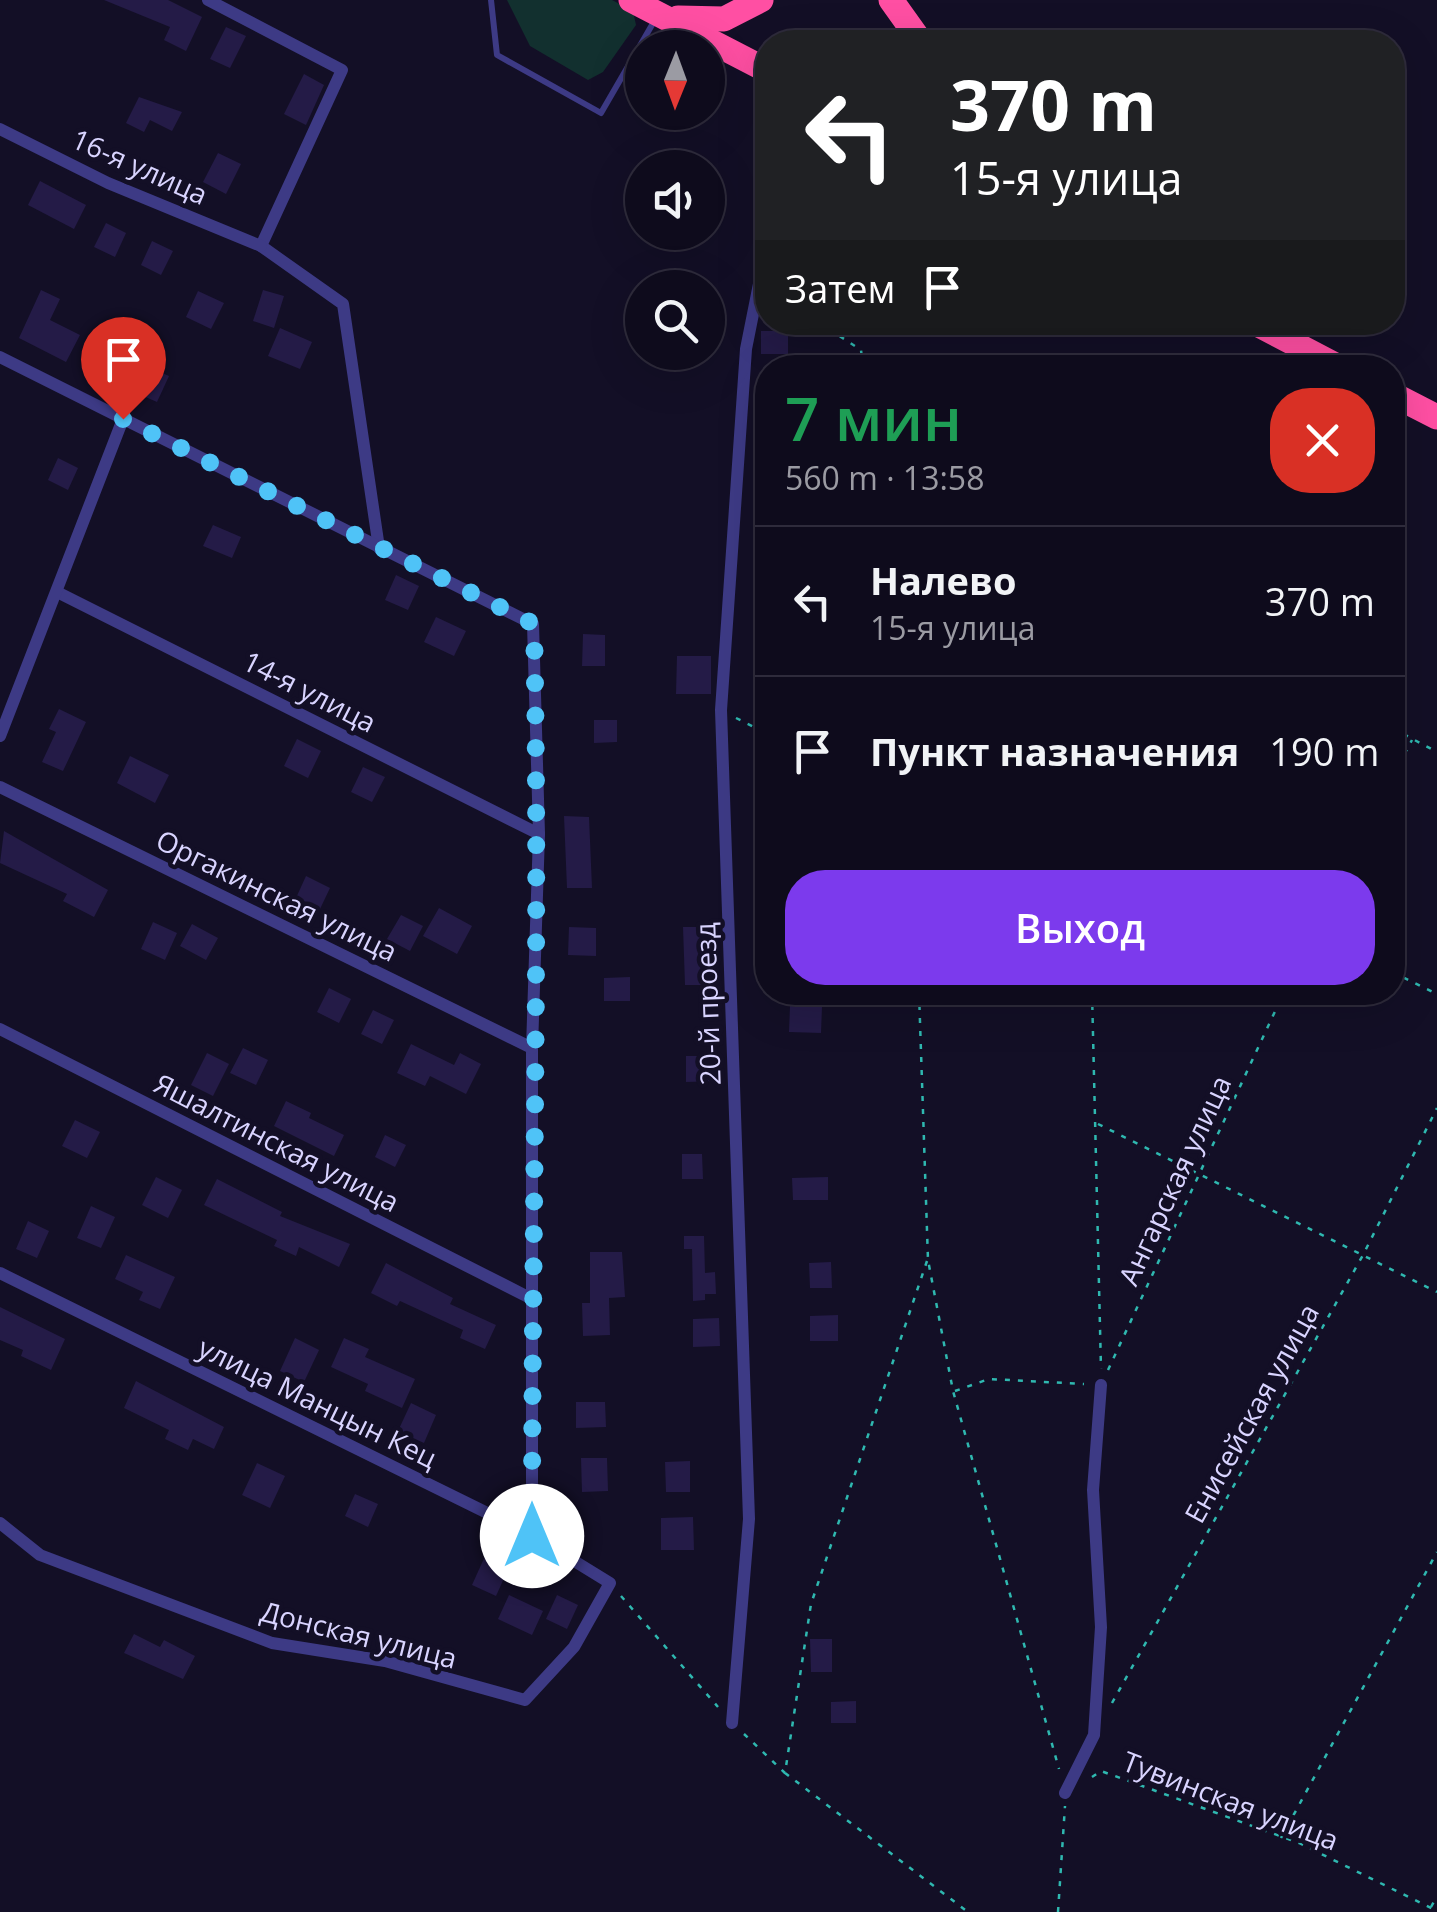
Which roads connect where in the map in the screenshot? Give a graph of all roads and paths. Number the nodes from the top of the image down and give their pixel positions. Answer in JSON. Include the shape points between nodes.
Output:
{"nodes":[{"id":1,"x":208,"y":0,"type":"edge"},
{"id":2,"x":491,"y":0,"type":"edge"},
{"id":3,"x":631,"y":0,"type":"edge"},
{"id":4,"x":761,"y":0,"type":"edge"},
{"id":5,"x":890,"y":0,"type":"edge"},
{"id":6,"x":658,"y":14,"type":"junction"},
{"id":7,"x":912,"y":30,"type":"edge"},
{"id":8,"x":755,"y":65,"type":"edge"},
{"id":9,"x":0,"y":129,"type":"edge"},
{"id":10,"x":261,"y":246,"type":"junction"},
{"id":11,"x":755,"y":300,"type":"edge"},
{"id":12,"x":838,"y":335,"type":"edge"},
{"id":13,"x":1279,"y":335,"type":"edge"},
{"id":14,"x":862,"y":355,"type":"edge"},
{"id":15,"x":1316,"y":355,"type":"edge"},
{"id":16,"x":0,"y":357,"type":"edge"},
{"id":17,"x":1405,"y":400,"type":"edge"},
{"id":18,"x":1437,"y":416,"type":"edge"},
{"id":19,"x":123,"y":419,"type":"junction"},
{"id":20,"x":379,"y":548,"type":"junction"},
{"id":21,"x":59,"y":593,"type":"junction"},
{"id":22,"x":721,"y":710,"type":"junction"},
{"id":23,"x":755,"y":727,"type":"edge"},
{"id":24,"x":0,"y":736,"type":"edge"},
{"id":25,"x":1405,"y":736,"type":"edge"},
{"id":26,"x":1412,"y":740,"type":"junction"},
{"id":27,"x":1437,"y":752,"type":"edge"},
{"id":28,"x":1405,"y":753,"type":"edge"},
{"id":29,"x":0,"y":787,"type":"edge"},
{"id":30,"x":539,"y":834,"type":"junction"},
{"id":31,"x":1405,"y":978,"type":"edge"},
{"id":32,"x":1437,"y":994,"type":"edge"},
{"id":33,"x":919,"y":1005,"type":"edge"},
{"id":34,"x":1092,"y":1005,"type":"edge"},
{"id":35,"x":1278,"y":1005,"type":"edge"},
{"id":36,"x":0,"y":1029,"type":"edge"},
{"id":37,"x":532,"y":1048,"type":"junction"},
{"id":38,"x":1437,"y":1108,"type":"edge"},
{"id":39,"x":1095,"y":1123,"type":"junction"},
{"id":40,"x":1199,"y":1174,"type":"junction"},
{"id":41,"x":1363,"y":1255,"type":"junction"},
{"id":42,"x":928,"y":1260,"type":"junction"},
{"id":43,"x":0,"y":1272,"type":"edge"},
{"id":44,"x":1437,"y":1292,"type":"edge"},
{"id":45,"x":532,"y":1300,"type":"junction"},
{"id":46,"x":1101,"y":1385,"type":"junction"},
{"id":47,"x":953,"y":1391,"type":"junction"},
{"id":48,"x":0,"y":1523,"type":"edge"},
{"id":49,"x":532,"y":1536,"type":"junction"},
{"id":50,"x":1437,"y":1552,"type":"edge"},
{"id":51,"x":610,"y":1584,"type":"junction"},
{"id":52,"x":732,"y":1723,"type":"junction"},
{"id":53,"x":1094,"y":1735,"type":"junction"},
{"id":54,"x":785,"y":1773,"type":"junction"},
{"id":55,"x":1065,"y":1793,"type":"junction"},
{"id":56,"x":1280,"y":1839,"type":"junction"},
{"id":57,"x":1437,"y":1896,"type":"edge"},
{"id":58,"x":1430,"y":1908,"type":"junction"},
{"id":59,"x":968,"y":1912,"type":"edge"},
{"id":60,"x":1058,"y":1912,"type":"edge"},
{"id":61,"x":1437,"y":1912,"type":"edge"}],
"edges":[{"from":1,"to":10,"type":"street","via":[[342,70]]},
{"from":2,"to":6,"type":"lane","via":[[497,55],[601,113]]},
{"from":3,"to":6,"type":"highway"},
{"from":4,"to":6,"type":"highway","via":[[709,22]]},
{"from":5,"to":7,"type":"highway"},
{"from":6,"to":8,"type":"highway"},
{"from":9,"to":10,"type":"street","name":"16-я улица"},
{"from":10,"to":20,"type":"street","name":"16-я улица","via":[[343,304]]},
{"from":11,"to":22,"type":"street","name":"20-й проезд"},
{"from":12,"to":14,"type":"path"},
{"from":13,"to":15,"type":"highway"},
{"from":16,"to":19,"type":"street"},
{"from":17,"to":18,"type":"highway"},
{"from":19,"to":20,"type":"street"},
{"from":19,"to":21,"type":"street"},
{"from":20,"to":30,"type":"street","via":[[534,624]]},
{"from":21,"to":24,"type":"street"},
{"from":21,"to":30,"type":"street","name":"14-я улица"},
{"from":22,"to":23,"type":"path"},
{"from":22,"to":52,"type":"street","name":"20-й проезд","via":[[749,1518]]},
{"from":25,"to":26,"type":"path"},
{"from":26,"to":27,"type":"path"},
{"from":26,"to":28,"type":"path"},
{"from":29,"to":37,"type":"street","name":"Оргакинская улица"},
{"from":30,"to":37,"type":"street"},
{"from":31,"to":32,"type":"path"},
{"from":33,"to":42,"type":"path"},
{"from":34,"to":39,"type":"path"},
{"from":35,"to":40,"type":"path","name":"Ангарская улица"},
{"from":36,"to":45,"type":"street","name":"Яшалтинская улица"},
{"from":37,"to":45,"type":"street"},
{"from":38,"to":41,"type":"path","name":"Енисейская улица"},
{"from":39,"to":40,"type":"path"},
{"from":39,"to":46,"type":"path"},
{"from":40,"to":41,"type":"path"},
{"from":40,"to":46,"type":"path","name":"Ангарская улица"},
{"from":41,"to":44,"type":"path"},
{"from":41,"to":53,"type":"path","name":"Енисейская улица"},
{"from":42,"to":47,"type":"path"},
{"from":42,"to":54,"type":"path","via":[[811,1604]]},
{"from":43,"to":49,"type":"street","name":"улица Манцын Кец"},
{"from":45,"to":49,"type":"street"},
{"from":46,"to":47,"type":"path","via":[[988,1379]]},
{"from":46,"to":53,"type":"street","via":[[1093,1490],[1101,1627]]},
{"from":47,"to":55,"type":"path"},
{"from":48,"to":51,"type":"street","name":"Донская улица","via":[[40,1554],[272,1643],[385,1661],[525,1700],[574,1648]]},
{"from":49,"to":51,"type":"street","name":"улица Манцын Кец"},
{"from":50,"to":56,"type":"path"},
{"from":51,"to":52,"type":"path"},
{"from":52,"to":54,"type":"path"},
{"from":53,"to":55,"type":"street"},
{"from":54,"to":59,"type":"path"},
{"from":55,"to":56,"type":"path","name":"Тувинская улица","via":[[1100,1771]]},
{"from":55,"to":60,"type":"path"},
{"from":56,"to":58,"type":"path","name":"Тувинская улица"},
{"from":57,"to":58,"type":"path"},
{"from":58,"to":61,"type":"path","name":"Тувинская улица"}]}
